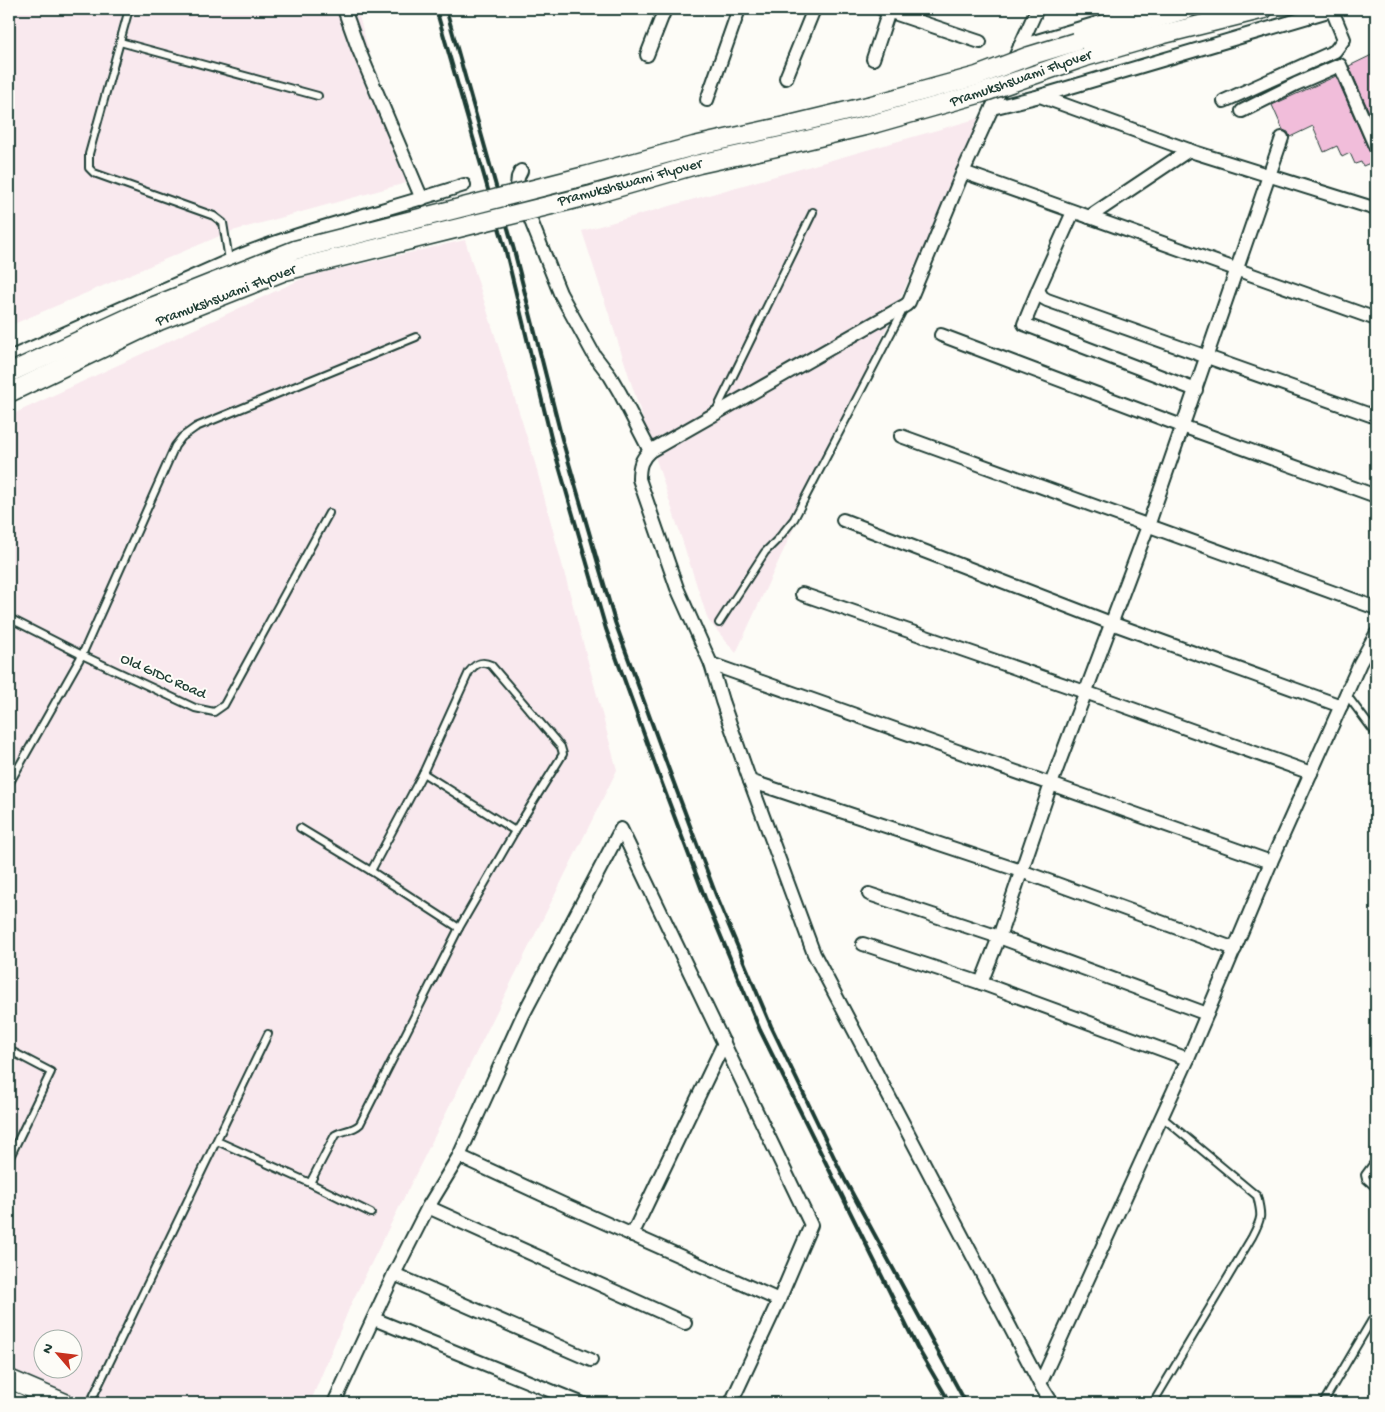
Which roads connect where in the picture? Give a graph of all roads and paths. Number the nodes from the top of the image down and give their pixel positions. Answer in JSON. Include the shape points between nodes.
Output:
{"nodes":[{"id":1,"x":129,"y":9,"type":"edge"},
{"id":2,"x":344,"y":9,"type":"edge"},
{"id":3,"x":666,"y":9,"type":"edge"},
{"id":4,"x":740,"y":9,"type":"edge"},
{"id":5,"x":814,"y":9,"type":"edge"},
{"id":6,"x":1038,"y":9,"type":"edge"},
{"id":7,"x":1145,"y":9,"type":"edge"},
{"id":8,"x":1187,"y":9,"type":"edge"},
{"id":9,"x":1264,"y":9,"type":"edge"},
{"id":10,"x":1334,"y":9,"type":"edge"},
{"id":11,"x":886,"y":10,"type":"edge"},
{"id":12,"x":1116,"y":13,"type":"edge"},
{"id":13,"x":120,"y":42,"type":"junction"},
{"id":14,"x":980,"y":42,"type":"dead end"},
{"id":15,"x":1020,"y":46,"type":"junction"},
{"id":16,"x":647,"y":55,"type":"dead end"},
{"id":17,"x":873,"y":59,"type":"dead end"},
{"id":18,"x":786,"y":78,"type":"dead end"},
{"id":19,"x":318,"y":96,"type":"dead end"},
{"id":20,"x":1040,"y":96,"type":"junction"},
{"id":21,"x":707,"y":100,"type":"dead end"},
{"id":22,"x":1224,"y":101,"type":"dead end"},
{"id":23,"x":992,"y":108,"type":"junction"},
{"id":24,"x":1242,"y":111,"type":"dead end"},
{"id":25,"x":1282,"y":138,"type":"dead end"},
{"id":26,"x":1375,"y":143,"type":"edge"},
{"id":27,"x":1189,"y":150,"type":"junction"},
{"id":28,"x":521,"y":171,"type":"dead end"},
{"id":29,"x":963,"y":172,"type":"junction"},
{"id":30,"x":1270,"y":175,"type":"junction"},
{"id":31,"x":464,"y":185,"type":"dead end"},
{"id":32,"x":422,"y":199,"type":"junction"},
{"id":33,"x":1376,"y":209,"type":"edge"},
{"id":34,"x":813,"y":212,"type":"dead end"},
{"id":35,"x":1073,"y":212,"type":"junction"},
{"id":36,"x":1089,"y":217,"type":"junction"},
{"id":37,"x":229,"y":260,"type":"junction"},
{"id":38,"x":1237,"y":270,"type":"junction"},
{"id":39,"x":1038,"y":290,"type":"junction"},
{"id":40,"x":906,"y":305,"type":"junction"},
{"id":41,"x":1376,"y":319,"type":"edge"},
{"id":42,"x":941,"y":335,"type":"dead end"},
{"id":43,"x":416,"y":338,"type":"dead end"},
{"id":44,"x":1206,"y":357,"type":"junction"},
{"id":45,"x":9,"y":358,"type":"edge"},
{"id":46,"x":9,"y":373,"type":"edge"},
{"id":47,"x":1196,"y":390,"type":"junction"},
{"id":48,"x":9,"y":393,"type":"edge"},
{"id":49,"x":714,"y":414,"type":"junction"},
{"id":50,"x":1376,"y":417,"type":"edge"},
{"id":51,"x":1182,"y":426,"type":"junction"},
{"id":52,"x":901,"y":436,"type":"dead end"},
{"id":53,"x":650,"y":451,"type":"junction"},
{"id":54,"x":1376,"y":496,"type":"edge"},
{"id":55,"x":329,"y":514,"type":"dead end"},
{"id":56,"x":843,"y":520,"type":"dead end"},
{"id":57,"x":1148,"y":526,"type":"junction"},
{"id":58,"x":802,"y":594,"type":"dead end"},
{"id":59,"x":1376,"y":608,"type":"edge"},
{"id":60,"x":9,"y":618,"type":"edge"},
{"id":61,"x":720,"y":623,"type":"dead end"},
{"id":62,"x":1111,"y":623,"type":"junction"},
{"id":63,"x":1376,"y":634,"type":"edge"},
{"id":64,"x":82,"y":655,"type":"junction"},
{"id":65,"x":711,"y":664,"type":"junction"},
{"id":66,"x":1085,"y":692,"type":"junction"},
{"id":67,"x":1346,"y":694,"type":"junction"},
{"id":68,"x":1341,"y":706,"type":"junction"},
{"id":69,"x":1376,"y":734,"type":"edge"},
{"id":70,"x":423,"y":773,"type":"junction"},
{"id":71,"x":1311,"y":773,"type":"junction"},
{"id":72,"x":750,"y":781,"type":"junction"},
{"id":73,"x":9,"y":784,"type":"edge"},
{"id":74,"x":1051,"y":784,"type":"junction"},
{"id":75,"x":300,"y":828,"type":"dead end"},
{"id":76,"x":515,"y":831,"type":"junction"},
{"id":77,"x":1271,"y":862,"type":"junction"},
{"id":78,"x":371,"y":871,"type":"junction"},
{"id":79,"x":1021,"y":871,"type":"junction"},
{"id":80,"x":869,"y":894,"type":"dead end"},
{"id":81,"x":459,"y":928,"type":"junction"},
{"id":82,"x":999,"y":937,"type":"junction"},
{"id":83,"x":863,"y":944,"type":"dead end"},
{"id":84,"x":1235,"y":949,"type":"junction"},
{"id":85,"x":981,"y":983,"type":"junction"},
{"id":86,"x":1208,"y":1014,"type":"junction"},
{"id":87,"x":268,"y":1034,"type":"dead end"},
{"id":88,"x":724,"y":1043,"type":"junction"},
{"id":89,"x":9,"y":1050,"type":"edge"},
{"id":90,"x":1188,"y":1059,"type":"junction"},
{"id":91,"x":1162,"y":1117,"type":"junction"},
{"id":92,"x":217,"y":1141,"type":"junction"},
{"id":93,"x":459,"y":1156,"type":"junction"},
{"id":94,"x":9,"y":1159,"type":"edge"},
{"id":95,"x":1376,"y":1160,"type":"edge"},
{"id":96,"x":310,"y":1183,"type":"junction"},
{"id":97,"x":1376,"y":1188,"type":"edge"},
{"id":98,"x":428,"y":1207,"type":"junction"},
{"id":99,"x":371,"y":1213,"type":"dead end"},
{"id":100,"x":632,"y":1235,"type":"junction"},
{"id":101,"x":394,"y":1274,"type":"junction"},
{"id":102,"x":779,"y":1300,"type":"junction"},
{"id":103,"x":1376,"y":1313,"type":"edge"},
{"id":104,"x":374,"y":1319,"type":"junction"},
{"id":105,"x":685,"y":1323,"type":"dead end"},
{"id":106,"x":591,"y":1360,"type":"dead end"},
{"id":107,"x":9,"y":1379,"type":"edge"},
{"id":108,"x":1040,"y":1384,"type":"junction"},
{"id":109,"x":9,"y":1400,"type":"edge"},
{"id":110,"x":18,"y":1403,"type":"edge"},
{"id":111,"x":65,"y":1403,"type":"edge"},
{"id":112,"x":90,"y":1403,"type":"edge"},
{"id":113,"x":335,"y":1403,"type":"edge"},
{"id":114,"x":581,"y":1403,"type":"edge"},
{"id":115,"x":732,"y":1403,"type":"edge"},
{"id":116,"x":1052,"y":1403,"type":"edge"},
{"id":117,"x":1153,"y":1403,"type":"edge"},
{"id":118,"x":1323,"y":1403,"type":"edge"}],
"edges":[{"from":1,"to":13,"type":"lane"},
{"from":2,"to":32,"type":"street"},
{"from":3,"to":16,"type":"street"},
{"from":4,"to":21,"type":"street"},
{"from":5,"to":18,"type":"street"},
{"from":6,"to":15,"type":"street"},
{"from":7,"to":12,"type":"street"},
{"from":8,"to":46,"type":"main road","name":"Pramukshswami Flyover","bridge":true,"via":[[897,99],[694,146],[295,250],[154,306]]},
{"from":9,"to":48,"type":"main road","name":"Pramukshswami Flyover","bridge":true,"via":[[1085,57],[902,117],[698,164],[592,195],[285,271],[158,321]]},
{"from":10,"to":20,"type":"street"},
{"from":10,"to":22,"type":"street","via":[[1344,39],[1335,51]]},
{"from":11,"to":14,"type":"street"},
{"from":11,"to":17,"type":"street"},
{"from":12,"to":15,"type":"street"},
{"from":13,"to":19,"type":"lane"},
{"from":13,"to":37,"type":"lane","via":[[89,154],[89,168],[94,173],[214,216],[223,223]]},
{"from":15,"to":23,"type":"street"},
{"from":20,"to":23,"type":"street"},
{"from":20,"to":27,"type":"street"},
{"from":23,"to":29,"type":"street"},
{"from":24,"to":26,"type":"street","via":[[1340,65]]},
{"from":25,"to":30,"type":"street"},
{"from":27,"to":30,"type":"street"},
{"from":27,"to":36,"type":"street"},
{"from":28,"to":53,"type":"street","via":[[517,186],[560,293],[594,355],[620,393]]},
{"from":29,"to":35,"type":"street"},
{"from":29,"to":40,"type":"street"},
{"from":30,"to":33,"type":"street"},
{"from":30,"to":38,"type":"street"},
{"from":31,"to":32,"type":"street"},
{"from":32,"to":37,"type":"street","via":[[298,234]]},
{"from":34,"to":49,"type":"lane"},
{"from":35,"to":36,"type":"street"},
{"from":35,"to":39,"type":"street"},
{"from":36,"to":38,"type":"street"},
{"from":37,"to":45,"type":"street"},
{"from":38,"to":41,"type":"street"},
{"from":38,"to":44,"type":"street"},
{"from":39,"to":44,"type":"street","via":[[1048,300]]},
{"from":39,"to":47,"type":"street","via":[[1024,324]]},
{"from":40,"to":49,"type":"street"},
{"from":40,"to":61,"type":"lane","via":[[794,519],[765,552]]},
{"from":42,"to":51,"type":"street"},
{"from":43,"to":64,"type":"lane","via":[[196,427],[182,437],[175,446]]},
{"from":44,"to":47,"type":"street"},
{"from":44,"to":50,"type":"street"},
{"from":47,"to":51,"type":"street"},
{"from":49,"to":53,"type":"street"},
{"from":51,"to":54,"type":"street"},
{"from":51,"to":57,"type":"street"},
{"from":52,"to":57,"type":"street"},
{"from":53,"to":65,"type":"street","via":[[641,462],[639,478],[678,588]]},
{"from":55,"to":64,"type":"lane","name":"Old GIDC Road","via":[[224,706],[214,712],[195,708]]},
{"from":56,"to":62,"type":"street"},
{"from":57,"to":59,"type":"street"},
{"from":57,"to":62,"type":"street"},
{"from":58,"to":66,"type":"street"},
{"from":60,"to":64,"type":"lane","name":"Old GIDC Road"},
{"from":62,"to":66,"type":"street"},
{"from":62,"to":68,"type":"street"},
{"from":63,"to":67,"type":"street"},
{"from":64,"to":73,"type":"lane"},
{"from":65,"to":72,"type":"street"},
{"from":65,"to":74,"type":"street"},
{"from":66,"to":71,"type":"street"},
{"from":66,"to":74,"type":"street"},
{"from":67,"to":68,"type":"street"},
{"from":67,"to":69,"type":"lane"},
{"from":68,"to":71,"type":"street"},
{"from":70,"to":76,"type":"lane"},
{"from":70,"to":76,"type":"lane","via":[[469,672],[479,663],[491,665],[563,751]]},
{"from":70,"to":78,"type":"lane"},
{"from":71,"to":77,"type":"street"},
{"from":72,"to":79,"type":"street"},
{"from":72,"to":108,"type":"street","via":[[814,954]]},
{"from":74,"to":77,"type":"street"},
{"from":74,"to":79,"type":"street"},
{"from":75,"to":78,"type":"lane"},
{"from":76,"to":81,"type":"lane"},
{"from":77,"to":84,"type":"street"},
{"from":78,"to":81,"type":"lane"},
{"from":79,"to":82,"type":"street"},
{"from":79,"to":84,"type":"street"},
{"from":80,"to":82,"type":"street"},
{"from":81,"to":96,"type":"lane","via":[[360,1124],[335,1134]]},
{"from":82,"to":85,"type":"street"},
{"from":82,"to":86,"type":"street"},
{"from":83,"to":85,"type":"street"},
{"from":84,"to":86,"type":"street"},
{"from":85,"to":90,"type":"street"},
{"from":86,"to":90,"type":"street"},
{"from":87,"to":92,"type":"lane"},
{"from":88,"to":93,"type":"street","via":[[621,829],[523,1015]]},
{"from":88,"to":100,"type":"street"},
{"from":88,"to":102,"type":"street","via":[[811,1225]]},
{"from":89,"to":94,"type":"lane","via":[[51,1072]]},
{"from":90,"to":91,"type":"street"},
{"from":91,"to":108,"type":"street"},
{"from":91,"to":117,"type":"lane","via":[[1257,1196],[1261,1212],[1260,1223]]},
{"from":92,"to":96,"type":"lane"},
{"from":92,"to":112,"type":"lane"},
{"from":93,"to":98,"type":"street"},
{"from":93,"to":100,"type":"street"},
{"from":95,"to":97,"type":"lane","via":[[1365,1175]]},
{"from":96,"to":99,"type":"lane"},
{"from":98,"to":101,"type":"street"},
{"from":98,"to":105,"type":"street"},
{"from":100,"to":102,"type":"street"},
{"from":101,"to":104,"type":"street"},
{"from":101,"to":106,"type":"street"},
{"from":102,"to":115,"type":"street"},
{"from":103,"to":118,"type":"lane"},
{"from":104,"to":113,"type":"street"},
{"from":104,"to":114,"type":"street"},
{"from":107,"to":111,"type":"main road"},
{"from":108,"to":116,"type":"street"},
{"from":109,"to":110,"type":"main road"}]}
